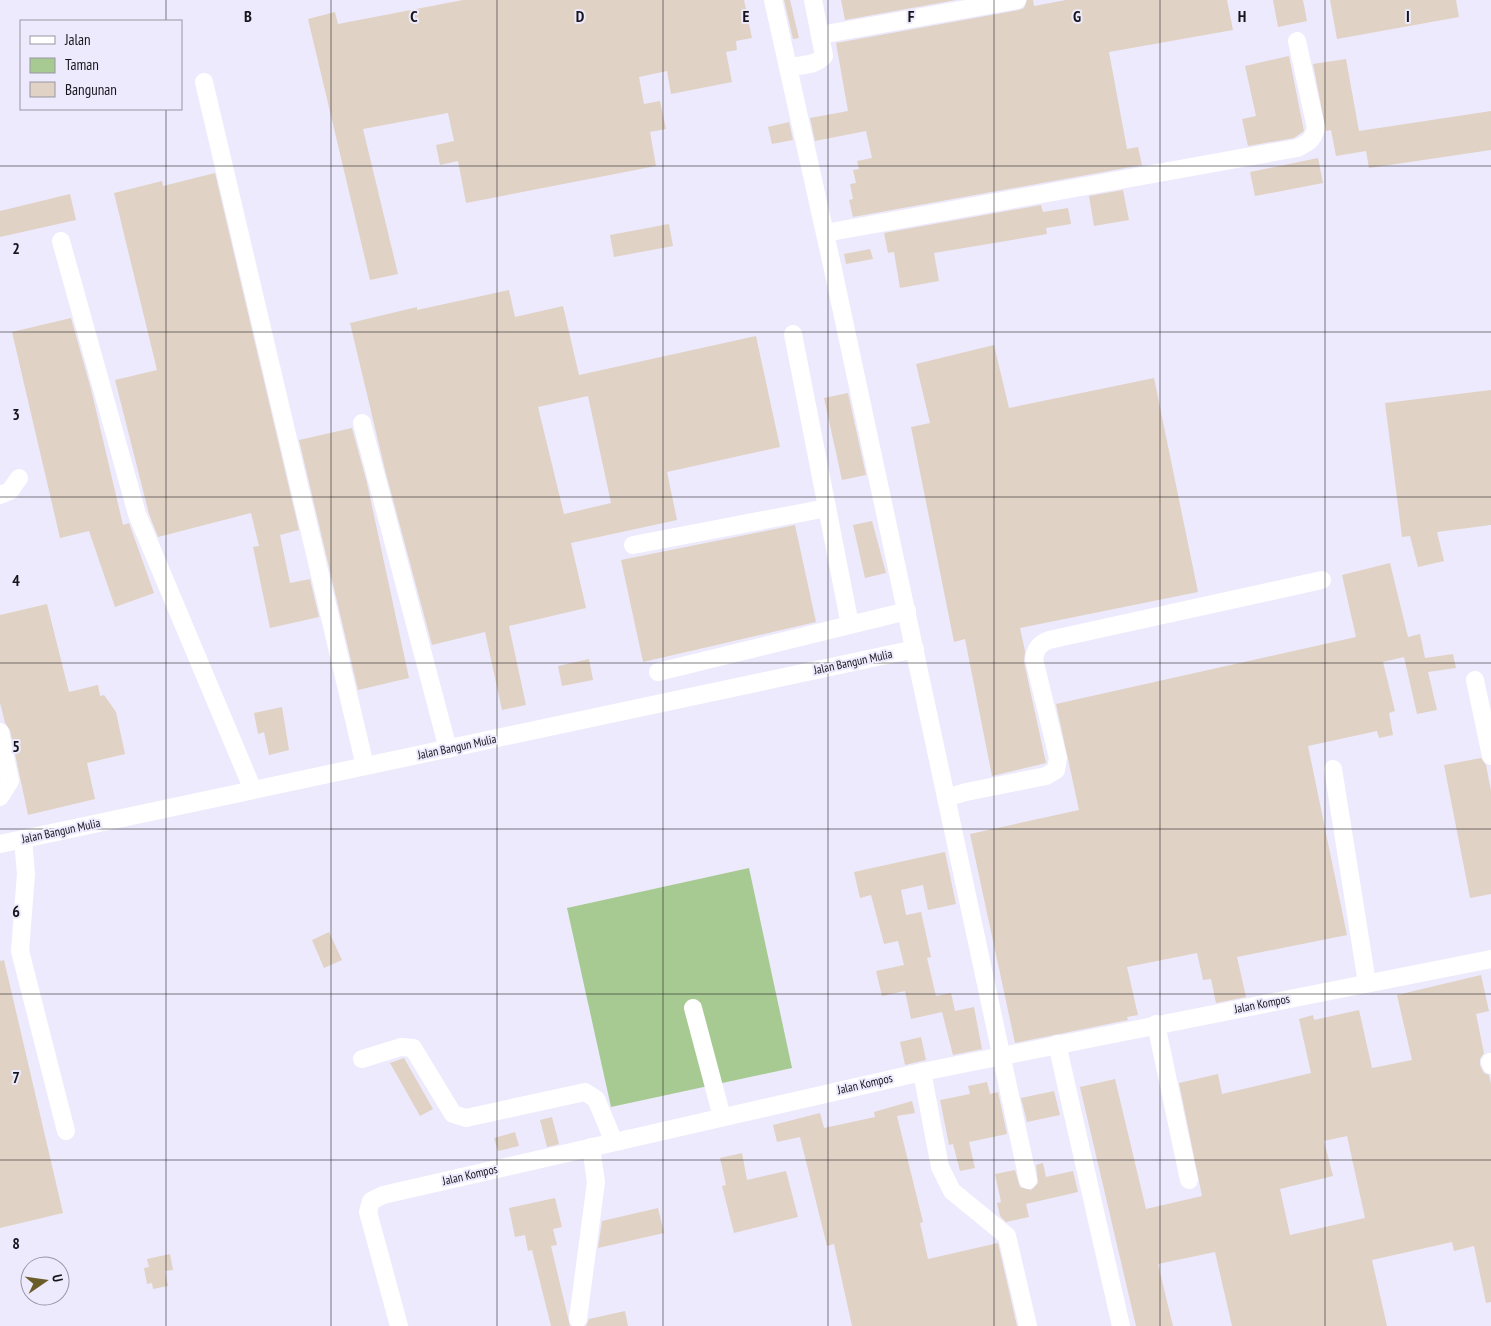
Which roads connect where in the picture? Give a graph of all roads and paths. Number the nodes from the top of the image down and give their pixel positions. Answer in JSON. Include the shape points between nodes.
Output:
{"nodes":[{"id":1,"x":773,"y":0,"type":"edge"},
{"id":2,"x":813,"y":0,"type":"edge"},
{"id":3,"x":1017,"y":0,"type":"edge"},
{"id":4,"x":820,"y":35,"type":"junction"},
{"id":5,"x":1297,"y":41,"type":"dead end"},
{"id":6,"x":788,"y":67,"type":"junction"},
{"id":7,"x":204,"y":82,"type":"dead end"},
{"id":8,"x":825,"y":233,"type":"junction"},
{"id":9,"x":61,"y":241,"type":"dead end"},
{"id":10,"x":793,"y":334,"type":"dead end"},
{"id":11,"x":362,"y":423,"type":"dead end"},
{"id":12,"x":19,"y":478,"type":"dead end"},
{"id":13,"x":0,"y":495,"type":"edge"},
{"id":14,"x":827,"y":508,"type":"junction"},
{"id":15,"x":633,"y":545,"type":"dead end"},
{"id":16,"x":1322,"y":580,"type":"dead end"},
{"id":17,"x":907,"y":611,"type":"junction"},
{"id":18,"x":850,"y":625,"type":"junction"},
{"id":19,"x":915,"y":649,"type":"junction"},
{"id":20,"x":658,"y":672,"type":"dead end"},
{"id":21,"x":1475,"y":680,"type":"dead end"},
{"id":22,"x":0,"y":732,"type":"edge"},
{"id":23,"x":448,"y":748,"type":"junction"},
{"id":24,"x":1491,"y":756,"type":"edge"},
{"id":25,"x":365,"y":766,"type":"junction"},
{"id":26,"x":1333,"y":769,"type":"dead end"},
{"id":27,"x":253,"y":790,"type":"junction"},
{"id":28,"x":0,"y":797,"type":"edge"},
{"id":29,"x":946,"y":798,"type":"junction"},
{"id":30,"x":23,"y":839,"type":"junction"},
{"id":31,"x":0,"y":844,"type":"edge"},
{"id":32,"x":1491,"y":959,"type":"edge"},
{"id":33,"x":1367,"y":983,"type":"junction"},
{"id":34,"x":693,"y":1008,"type":"dead end"},
{"id":35,"x":1156,"y":1024,"type":"junction"},
{"id":36,"x":1058,"y":1044,"type":"junction"},
{"id":37,"x":1000,"y":1055,"type":"junction"},
{"id":38,"x":362,"y":1059,"type":"dead end"},
{"id":39,"x":922,"y":1072,"type":"junction"},
{"id":40,"x":722,"y":1117,"type":"junction"},
{"id":41,"x":66,"y":1131,"type":"dead end"},
{"id":42,"x":614,"y":1142,"type":"junction"},
{"id":43,"x":591,"y":1147,"type":"junction"},
{"id":44,"x":1028,"y":1180,"type":"dead end"},
{"id":45,"x":1189,"y":1180,"type":"dead end"},
{"id":46,"x":578,"y":1319,"type":"dead end"},
{"id":47,"x":399,"y":1326,"type":"edge"},
{"id":48,"x":1028,"y":1326,"type":"edge"},
{"id":49,"x":1121,"y":1326,"type":"edge"}],
"edges":[{"from":1,"to":6,"type":"street"},
{"from":2,"to":4,"type":"street"},
{"from":3,"to":4,"type":"street"},
{"from":4,"to":6,"type":"street","via":[[824,56],[820,61]]},
{"from":5,"to":8,"type":"street","via":[[1316,128],[1314,137],[1303,145]]},
{"from":6,"to":8,"type":"street"},
{"from":7,"to":25,"type":"street"},
{"from":8,"to":17,"type":"street"},
{"from":9,"to":27,"type":"street","via":[[137,514]]},
{"from":10,"to":14,"type":"street"},
{"from":11,"to":23,"type":"street"},
{"from":12,"to":13,"type":"street","via":[[10,491]]},
{"from":14,"to":15,"type":"street"},
{"from":14,"to":18,"type":"street"},
{"from":16,"to":29,"type":"street","via":[[1040,644],[1034,659],[1058,758],[1056,770],[1046,776]]},
{"from":17,"to":18,"type":"street"},
{"from":17,"to":19,"type":"street"},
{"from":18,"to":20,"type":"street"},
{"from":19,"to":23,"type":"street","name":"Jalan Bangun Mulia"},
{"from":19,"to":29,"type":"street"},
{"from":21,"to":24,"type":"street"},
{"from":22,"to":28,"type":"street","via":[[10,781]]},
{"from":23,"to":25,"type":"street","name":"Jalan Bangun Mulia"},
{"from":25,"to":27,"type":"street","name":"Jalan Bangun Mulia"},
{"from":26,"to":33,"type":"street"},
{"from":27,"to":30,"type":"street","name":"Jalan Bangun Mulia"},
{"from":29,"to":37,"type":"street"},
{"from":30,"to":31,"type":"street","name":"Jalan Bangun Mulia"},
{"from":30,"to":41,"type":"street","via":[[26,874],[20,951]]},
{"from":32,"to":33,"type":"street","name":"Jalan Kompos"},
{"from":33,"to":35,"type":"street","name":"Jalan Kompos"},
{"from":34,"to":40,"type":"street"},
{"from":35,"to":36,"type":"street","name":"Jalan Kompos"},
{"from":35,"to":45,"type":"street"},
{"from":36,"to":37,"type":"street","name":"Jalan Kompos"},
{"from":36,"to":49,"type":"street"},
{"from":37,"to":39,"type":"street","name":"Jalan Kompos"},
{"from":37,"to":44,"type":"street"},
{"from":38,"to":42,"type":"street","via":[[400,1047],[413,1048],[453,1114],[466,1118],[585,1092],[596,1099]]},
{"from":39,"to":40,"type":"street","name":"Jalan Kompos"},
{"from":39,"to":48,"type":"street","via":[[940,1167],[952,1192],[1007,1236]]},
{"from":40,"to":42,"type":"street","name":"Jalan Kompos"},
{"from":42,"to":43,"type":"street","name":"Jalan Kompos"},
{"from":43,"to":46,"type":"street","via":[[596,1182]]},
{"from":43,"to":47,"type":"street","name":"Jalan Kompos","via":[[383,1195],[371,1201],[368,1212]]}]}
